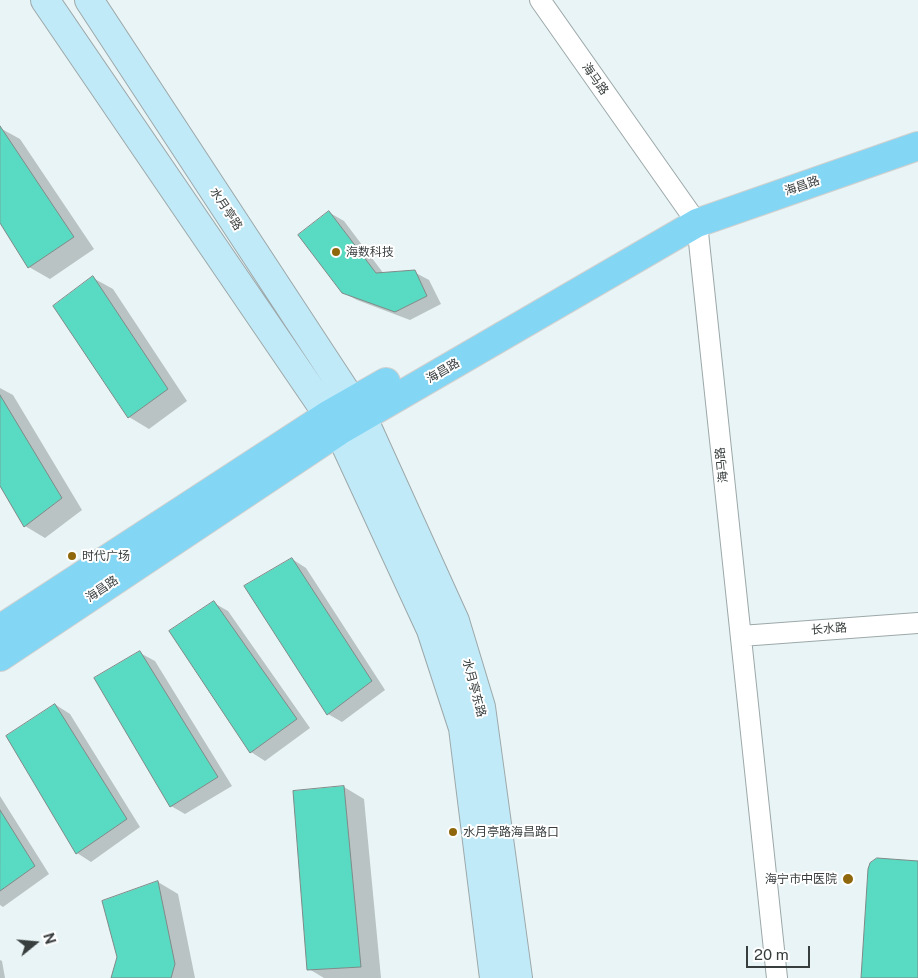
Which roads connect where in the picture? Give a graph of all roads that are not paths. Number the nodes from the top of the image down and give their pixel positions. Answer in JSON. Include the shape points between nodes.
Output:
{"nodes":[{"id":1,"x":45,"y":0,"type":"edge"},
{"id":2,"x":89,"y":0,"type":"edge"},
{"id":3,"x":540,"y":0,"type":"edge"},
{"id":4,"x":918,"y":133,"type":"edge"},
{"id":5,"x":918,"y":146,"type":"edge"},
{"id":6,"x":694,"y":218,"type":"junction"},
{"id":7,"x":357,"y":410,"type":"junction"},
{"id":8,"x":334,"y":423,"type":"junction"},
{"id":9,"x":918,"y":623,"type":"edge"},
{"id":10,"x":0,"y":629,"type":"edge"},
{"id":11,"x":741,"y":636,"type":"junction"},
{"id":12,"x":0,"y":656,"type":"edge"},
{"id":13,"x":494,"y":978,"type":"edge"},
{"id":14,"x":518,"y":978,"type":"edge"},
{"id":15,"x":777,"y":978,"type":"edge"}],
"edges":[{"from":1,"to":8,"type":"main road","name":"水月亭东路"},
{"from":2,"to":7,"type":"main road","name":"水月亭路"},
{"from":3,"to":6,"type":"street","name":"海马路"},
{"from":4,"to":6,"type":"main road","name":"海昌路"},
{"from":5,"to":6,"type":"main road","name":"海昌路"},
{"from":6,"to":7,"type":"main road","name":"海昌路"},
{"from":6,"to":11,"type":"street","name":"海马路"},
{"from":7,"to":8,"type":"main road","name":"海昌路"},
{"from":7,"to":14,"type":"main road","name":"水月亭东路","via":[[456,621],[481,707]]},
{"from":8,"to":10,"type":"main road","name":"海昌路"},
{"from":8,"to":12,"type":"main road","name":"海昌路"},
{"from":8,"to":13,"type":"main road","name":"水月亭东路","via":[[431,630],[463,728]]},
{"from":9,"to":11,"type":"street","name":"长水路"},
{"from":11,"to":15,"type":"street","name":"海马路"}]}
